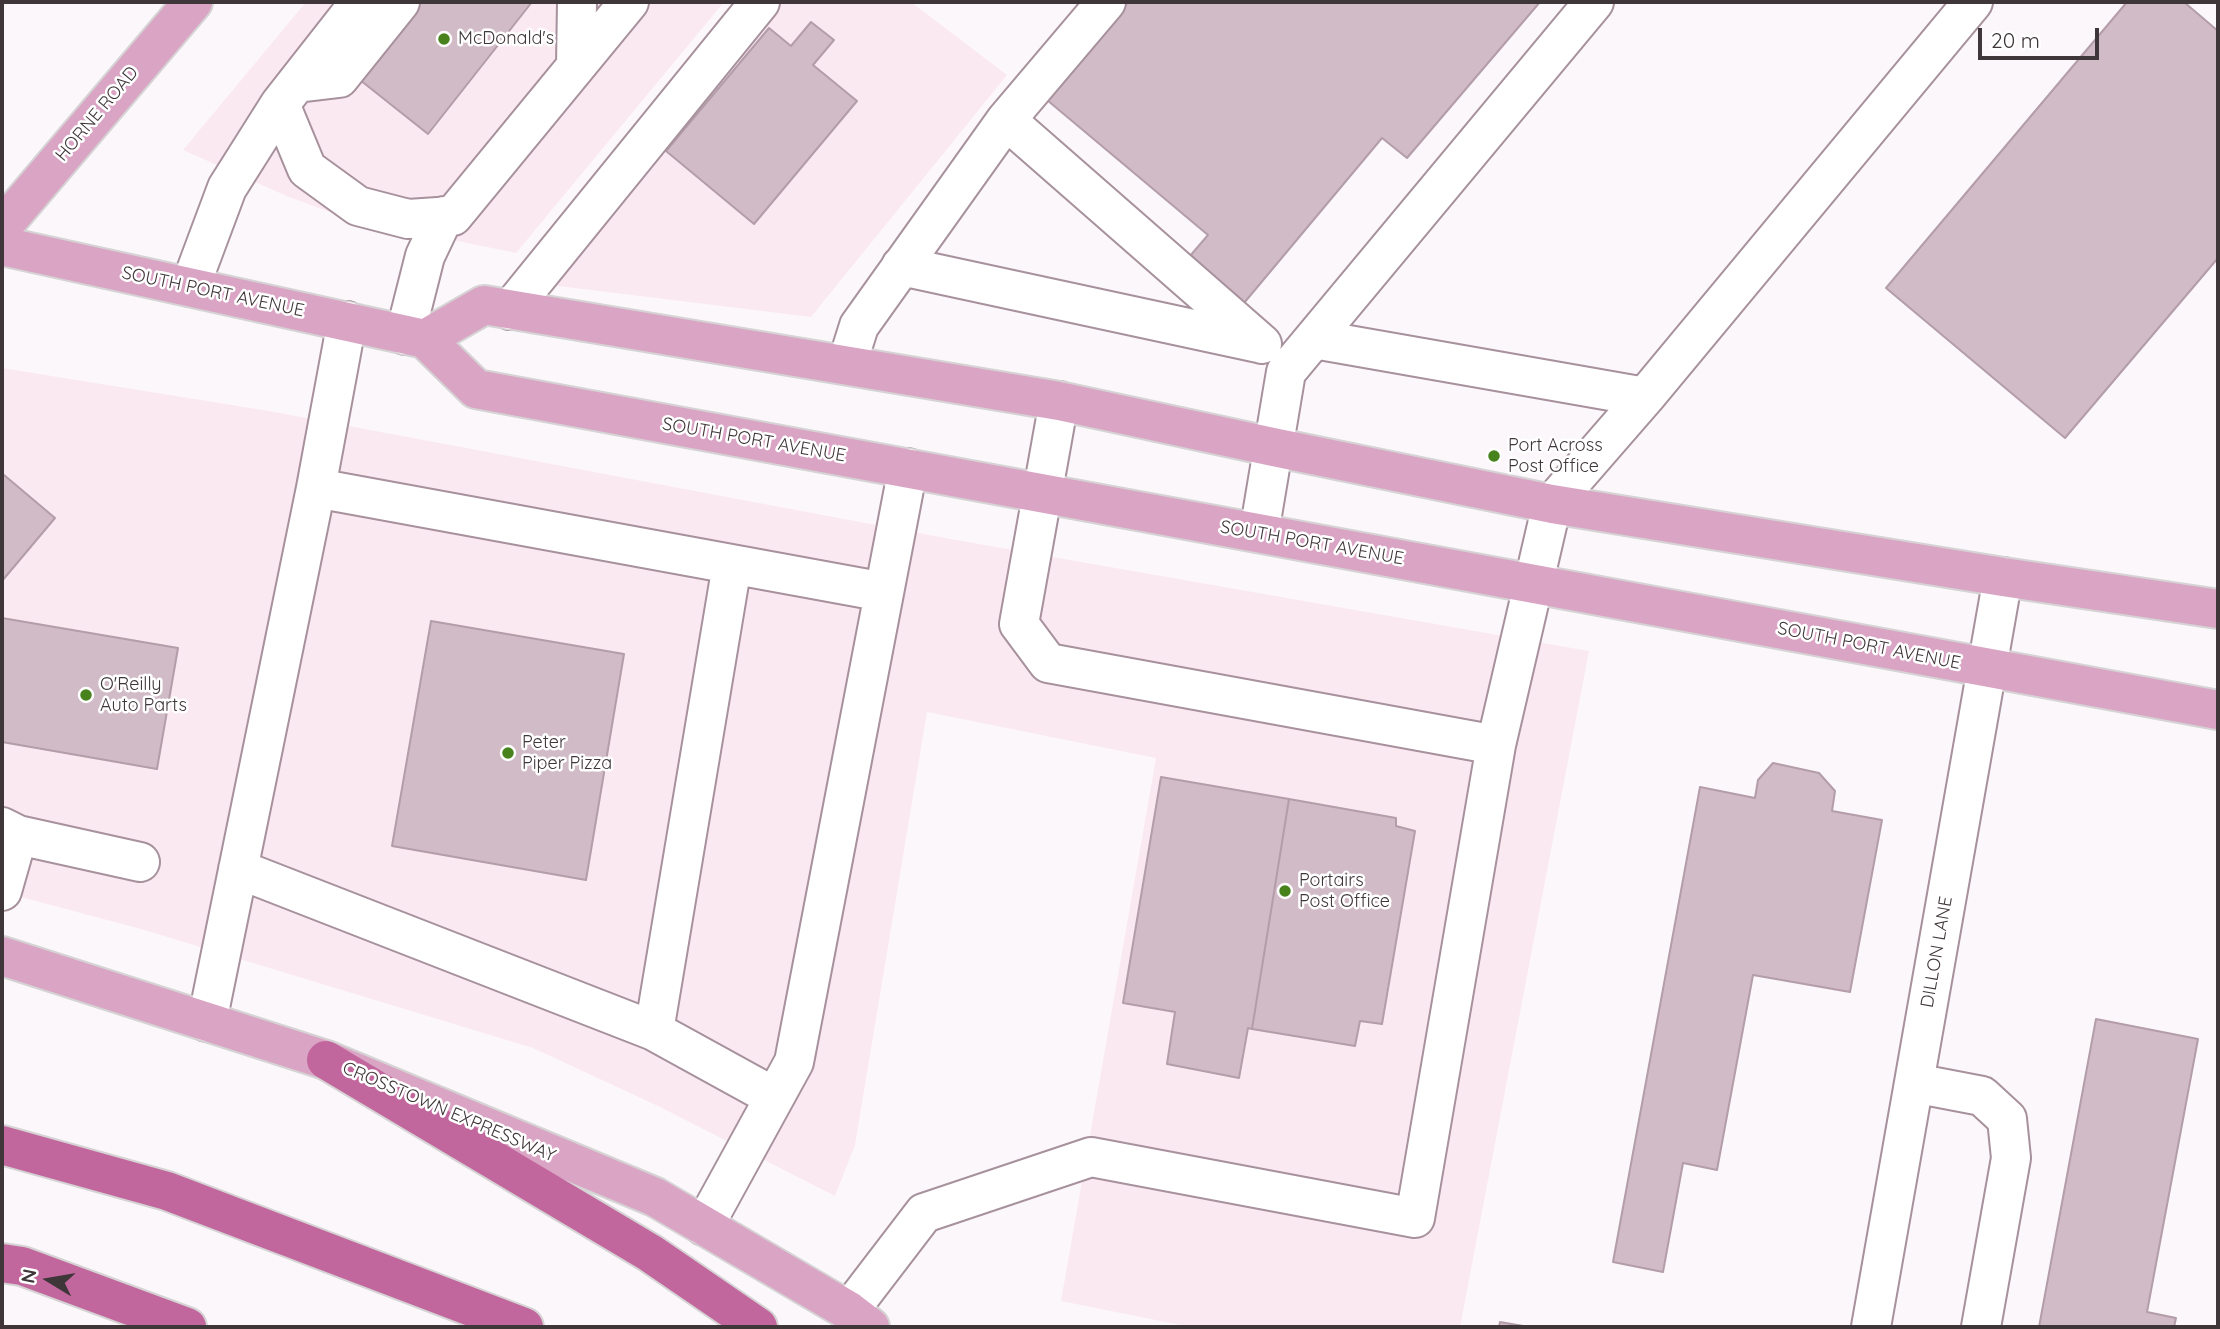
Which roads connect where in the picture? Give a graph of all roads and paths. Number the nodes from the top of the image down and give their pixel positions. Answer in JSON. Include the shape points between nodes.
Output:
{"nodes":[{"id":1,"x":193,"y":2,"type":"edge"},
{"id":2,"x":360,"y":2,"type":"edge"},
{"id":3,"x":400,"y":2,"type":"edge"},
{"id":4,"x":577,"y":2,"type":"edge"},
{"id":5,"x":629,"y":2,"type":"edge"},
{"id":6,"x":760,"y":2,"type":"edge"},
{"id":7,"x":1106,"y":2,"type":"edge"},
{"id":8,"x":1594,"y":2,"type":"edge"},
{"id":9,"x":1973,"y":2,"type":"edge"},
{"id":10,"x":576,"y":65,"type":"junction"},
{"id":11,"x":289,"y":93,"type":"junction"},
{"id":12,"x":1006,"y":120,"type":"junction"},
{"id":13,"x":444,"y":216,"type":"junction"},
{"id":14,"x":2,"y":227,"type":"edge"},
{"id":15,"x":2,"y":246,"type":"edge"},
{"id":16,"x":901,"y":266,"type":"junction"},
{"id":17,"x":190,"y":287,"type":"junction"},
{"id":18,"x":510,"y":310,"type":"junction"},
{"id":19,"x":348,"y":321,"type":"junction"},
{"id":20,"x":415,"y":337,"type":"junction"},
{"id":21,"x":1262,"y":344,"type":"junction"},
{"id":22,"x":1309,"y":345,"type":"junction"},
{"id":23,"x":847,"y":364,"type":"junction"},
{"id":24,"x":1645,"y":397,"type":"junction"},
{"id":25,"x":1059,"y":401,"type":"junction"},
{"id":26,"x":1273,"y":447,"type":"junction"},
{"id":27,"x":908,"y":468,"type":"junction"},
{"id":28,"x":316,"y":488,"type":"junction"},
{"id":29,"x":1043,"y":492,"type":"junction"},
{"id":30,"x":1552,"y":504,"type":"junction"},
{"id":31,"x":1259,"y":534,"type":"junction"},
{"id":32,"x":733,"y":565,"type":"junction"},
{"id":33,"x":2003,"y":577,"type":"junction"},
{"id":34,"x":1535,"y":583,"type":"junction"},
{"id":35,"x":884,"y":593,"type":"junction"},
{"id":36,"x":2218,"y":609,"type":"edge"},
{"id":37,"x":1987,"y":668,"type":"junction"},
{"id":38,"x":2218,"y":710,"type":"edge"},
{"id":39,"x":1496,"y":745,"type":"junction"},
{"id":40,"x":10,"y":831,"type":"edge"},
{"id":41,"x":140,"y":862,"type":"dead end"},
{"id":42,"x":238,"y":869,"type":"junction"},
{"id":43,"x":2,"y":891,"type":"edge"},
{"id":44,"x":2,"y":956,"type":"edge"},
{"id":45,"x":207,"y":1022,"type":"junction"},
{"id":46,"x":654,"y":1031,"type":"junction"},
{"id":47,"x":326,"y":1060,"type":"junction"},
{"id":48,"x":1914,"y":1083,"type":"junction"},
{"id":49,"x":774,"y":1097,"type":"junction"},
{"id":50,"x":2,"y":1145,"type":"edge"},
{"id":51,"x":704,"y":1226,"type":"junction"},
{"id":52,"x":2,"y":1263,"type":"edge"},
{"id":53,"x":859,"y":1319,"type":"edge"},
{"id":54,"x":187,"y":1327,"type":"edge"},
{"id":55,"x":524,"y":1327,"type":"edge"},
{"id":56,"x":758,"y":1327,"type":"edge"},
{"id":57,"x":1871,"y":1327,"type":"edge"},
{"id":58,"x":1981,"y":1327,"type":"edge"}],
"edges":[{"from":1,"to":14,"type":"main road","name":"HORNE ROAD"},
{"from":2,"to":11,"type":"street"},
{"from":3,"to":11,"type":"street","via":[[339,78]]},
{"from":4,"to":10,"type":"street"},
{"from":5,"to":10,"type":"street"},
{"from":6,"to":18,"type":"street"},
{"from":7,"to":12,"type":"street"},
{"from":8,"to":22,"type":"street"},
{"from":9,"to":24,"type":"street"},
{"from":10,"to":13,"type":"street","via":[[453,216]]},
{"from":11,"to":13,"type":"street","via":[[307,169],[358,206],[408,219]]},
{"from":11,"to":17,"type":"street","via":[[227,188]]},
{"from":12,"to":16,"type":"street"},
{"from":12,"to":21,"type":"street"},
{"from":13,"to":20,"type":"street","via":[[425,256]]},
{"from":15,"to":17,"type":"main road","name":"SOUTH PORT AVENUE"},
{"from":16,"to":21,"type":"street"},
{"from":16,"to":23,"type":"street","via":[[859,326]]},
{"from":17,"to":19,"type":"main road","name":"SOUTH PORT AVENUE"},
{"from":18,"to":20,"type":"main road","via":[[484,305]]},
{"from":18,"to":23,"type":"main road"},
{"from":19,"to":20,"type":"main road","name":"SOUTH PORT AVENUE"},
{"from":19,"to":28,"type":"street"},
{"from":20,"to":27,"type":"main road","name":"SOUTH PORT AVENUE","via":[[476,388]]},
{"from":21,"to":22,"type":"street"},
{"from":22,"to":24,"type":"street"},
{"from":22,"to":26,"type":"street","via":[[1286,372]]},
{"from":23,"to":25,"type":"main road"},
{"from":24,"to":30,"type":"street"},
{"from":25,"to":26,"type":"main road"},
{"from":25,"to":29,"type":"street"},
{"from":26,"to":30,"type":"main road"},
{"from":26,"to":31,"type":"street"},
{"from":27,"to":29,"type":"main road","name":"SOUTH PORT AVENUE"},
{"from":27,"to":35,"type":"street"},
{"from":28,"to":32,"type":"street"},
{"from":28,"to":42,"type":"street"},
{"from":29,"to":31,"type":"main road","name":"SOUTH PORT AVENUE"},
{"from":29,"to":39,"type":"street","via":[[1019,624],[1048,663]]},
{"from":30,"to":33,"type":"main road"},
{"from":30,"to":34,"type":"street"},
{"from":31,"to":34,"type":"main road","name":"SOUTH PORT AVENUE"},
{"from":32,"to":35,"type":"street"},
{"from":32,"to":46,"type":"street"},
{"from":33,"to":36,"type":"main road"},
{"from":33,"to":37,"type":"street","name":"DILLON LANE"},
{"from":34,"to":37,"type":"main road","name":"SOUTH PORT AVENUE"},
{"from":34,"to":39,"type":"street"},
{"from":35,"to":49,"type":"street","via":[[794,1062]]},
{"from":37,"to":38,"type":"main road","name":"SOUTH PORT AVENUE"},
{"from":37,"to":48,"type":"street","name":"DILLON LANE"},
{"from":39,"to":53,"type":"street","via":[[1415,1218],[1091,1157],[924,1213]]},
{"from":40,"to":41,"type":"street"},
{"from":40,"to":43,"type":"street"},
{"from":42,"to":45,"type":"street"},
{"from":42,"to":46,"type":"street"},
{"from":44,"to":45,"type":"main road","name":"CROSSTOWN EXPRESSWAY"},
{"from":45,"to":47,"type":"main road","name":"CROSSTOWN EXPRESSWAY"},
{"from":46,"to":49,"type":"street"},
{"from":47,"to":51,"type":"main road","name":"CROSSTOWN EXPRESSWAY","via":[[654,1198]]},
{"from":47,"to":56,"type":"highway","via":[[650,1252]]},
{"from":48,"to":57,"type":"street","name":"DILLON LANE"},
{"from":48,"to":58,"type":"street","via":[[1982,1096],[2007,1119],[2011,1158]]},
{"from":49,"to":51,"type":"street"},
{"from":50,"to":55,"type":"highway","via":[[167,1191]]},
{"from":51,"to":53,"type":"main road","name":"CROSSTOWN EXPRESSWAY"},
{"from":52,"to":54,"type":"highway","via":[[22,1266]]}]}
